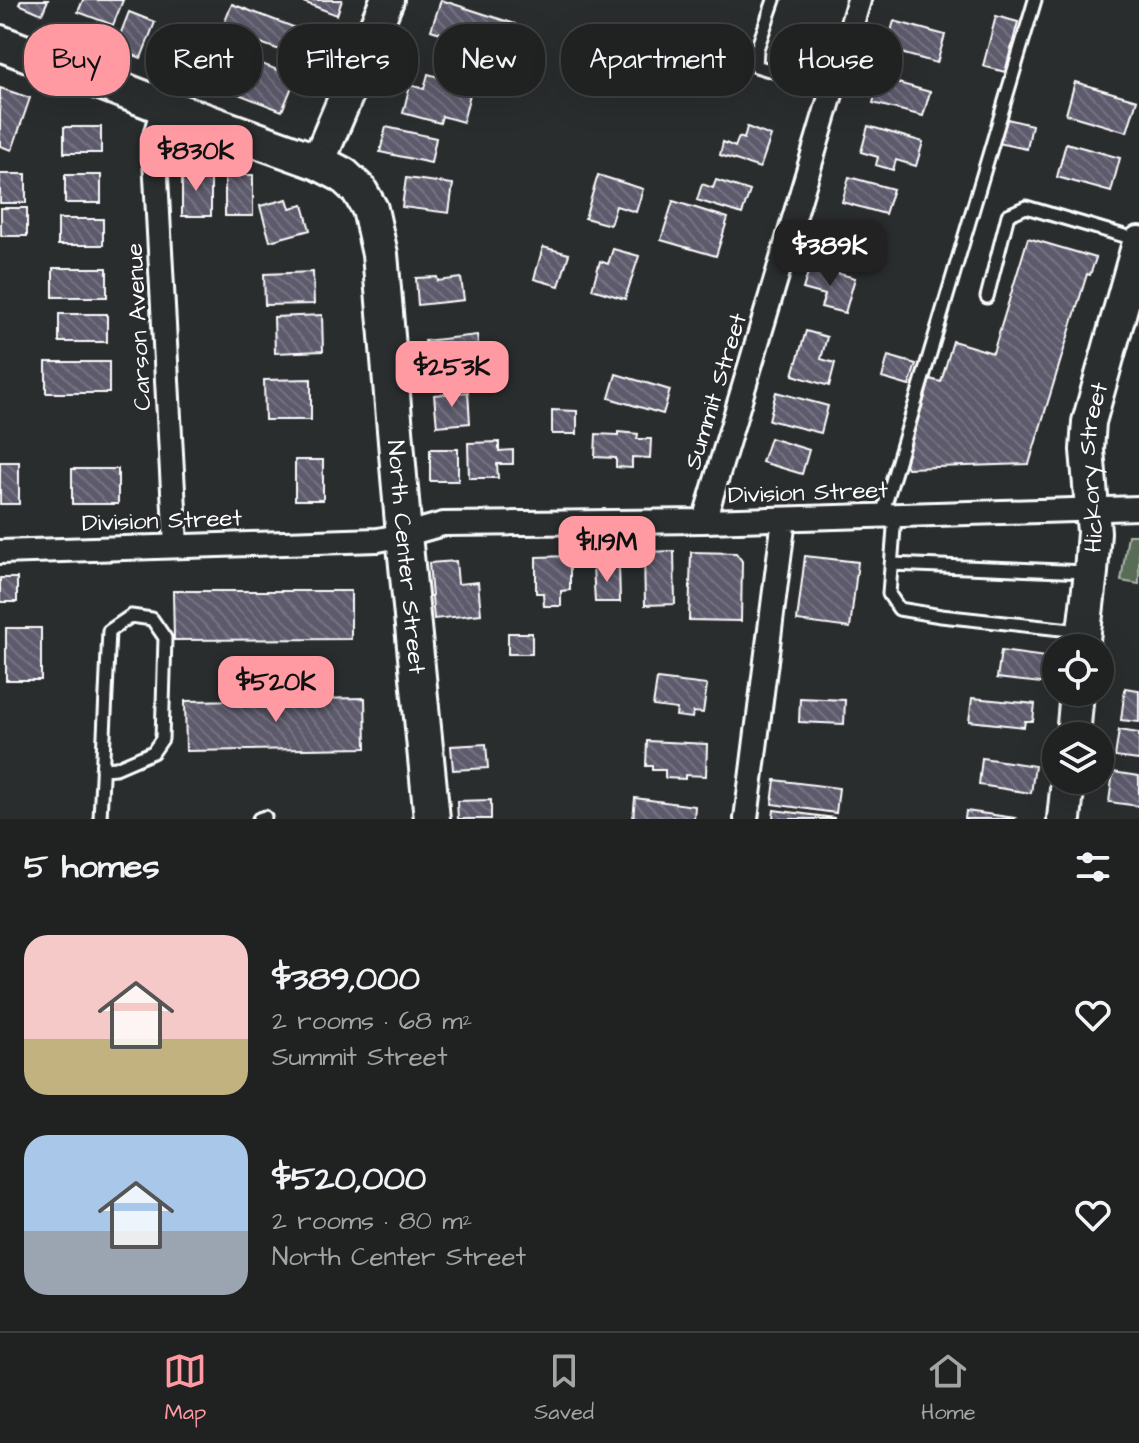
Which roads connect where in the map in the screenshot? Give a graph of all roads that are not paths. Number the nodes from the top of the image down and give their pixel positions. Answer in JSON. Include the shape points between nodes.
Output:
{"nodes":[{"id":1,"x":387,"y":0,"type":"edge"},
{"id":2,"x":774,"y":0,"type":"edge"},
{"id":3,"x":859,"y":0,"type":"edge"},
{"id":4,"x":1035,"y":0,"type":"edge"},
{"id":5,"x":852,"y":24,"type":"edge"},
{"id":6,"x":0,"y":43,"type":"edge"},
{"id":7,"x":770,"y":70,"type":"edge"},
{"id":8,"x":830,"y":96,"type":"edge"},
{"id":9,"x":163,"y":106,"type":"junction"},
{"id":10,"x":318,"y":162,"type":"junction"},
{"id":11,"x":1139,"y":241,"type":"edge"},
{"id":12,"x":987,"y":297,"type":"dead end"},
{"id":13,"x":1139,"y":508,"type":"edge"},
{"id":14,"x":1092,"y":509,"type":"junction"},
{"id":15,"x":889,"y":515,"type":"junction"},
{"id":16,"x":784,"y":519,"type":"junction"},
{"id":17,"x":704,"y":521,"type":"junction"},
{"id":18,"x":404,"y":535,"type":"junction"},
{"id":19,"x":176,"y":546,"type":"junction"},
{"id":20,"x":0,"y":552,"type":"edge"},
{"id":21,"x":891,"y":564,"type":"junction"},
{"id":22,"x":1091,"y":572,"type":"junction"},
{"id":23,"x":1048,"y":634,"type":"edge"},
{"id":24,"x":1084,"y":634,"type":"edge"},
{"id":25,"x":102,"y":769,"type":"junction"},
{"id":26,"x":1067,"y":794,"type":"edge"},
{"id":27,"x":429,"y":817,"type":"edge"},
{"id":28,"x":100,"y":819,"type":"edge"},
{"id":29,"x":746,"y":819,"type":"edge"},
{"id":30,"x":1064,"y":819,"type":"edge"}],
"edges":[{"from":1,"to":10,"type":"street"},
{"from":2,"to":7,"type":"lane","via":[[756,66]]},
{"from":3,"to":5,"type":"street","name":"Summit Street"},
{"from":4,"to":15,"type":"lane"},
{"from":6,"to":9,"type":"main road","name":"North Center Street"},
{"from":8,"to":17,"type":"street","name":"Summit Street"},
{"from":9,"to":10,"type":"main road","name":"North Center Street"},
{"from":9,"to":19,"type":"street","name":"Carson Avenue","via":[[154,140]]},
{"from":10,"to":18,"type":"main road","name":"North Center Street","via":[[359,190],[375,226]]},
{"from":11,"to":12,"type":"lane","via":[[1026,207],[1008,215]]},
{"from":11,"to":14,"type":"street","name":"Hickory Street","via":[[1089,422]]},
{"from":13,"to":14,"type":"street","name":"Division Street"},
{"from":14,"to":15,"type":"street","name":"Division Street"},
{"from":14,"to":22,"type":"street","name":"Hickory Street"},
{"from":15,"to":16,"type":"street","name":"Division Street"},
{"from":15,"to":21,"type":"lane"},
{"from":16,"to":17,"type":"street","name":"Division Street"},
{"from":16,"to":29,"type":"street"},
{"from":17,"to":18,"type":"street","name":"Division Street","via":[[443,524]]},
{"from":18,"to":19,"type":"street","name":"Division Street"},
{"from":18,"to":27,"type":"main road","name":"North Center Street"},
{"from":19,"to":20,"type":"street","name":"Division Street"},
{"from":21,"to":22,"type":"lane"},
{"from":21,"to":23,"type":"lane","via":[[889,594],[899,609]]},
{"from":22,"to":24,"type":"street","name":"Hickory Street"},
{"from":25,"to":25,"type":"lane","via":[[109,631],[131,616],[152,619],[165,638],[162,739],[153,752]]},
{"from":25,"to":28,"type":"lane"},
{"from":26,"to":30,"type":"street"}]}
